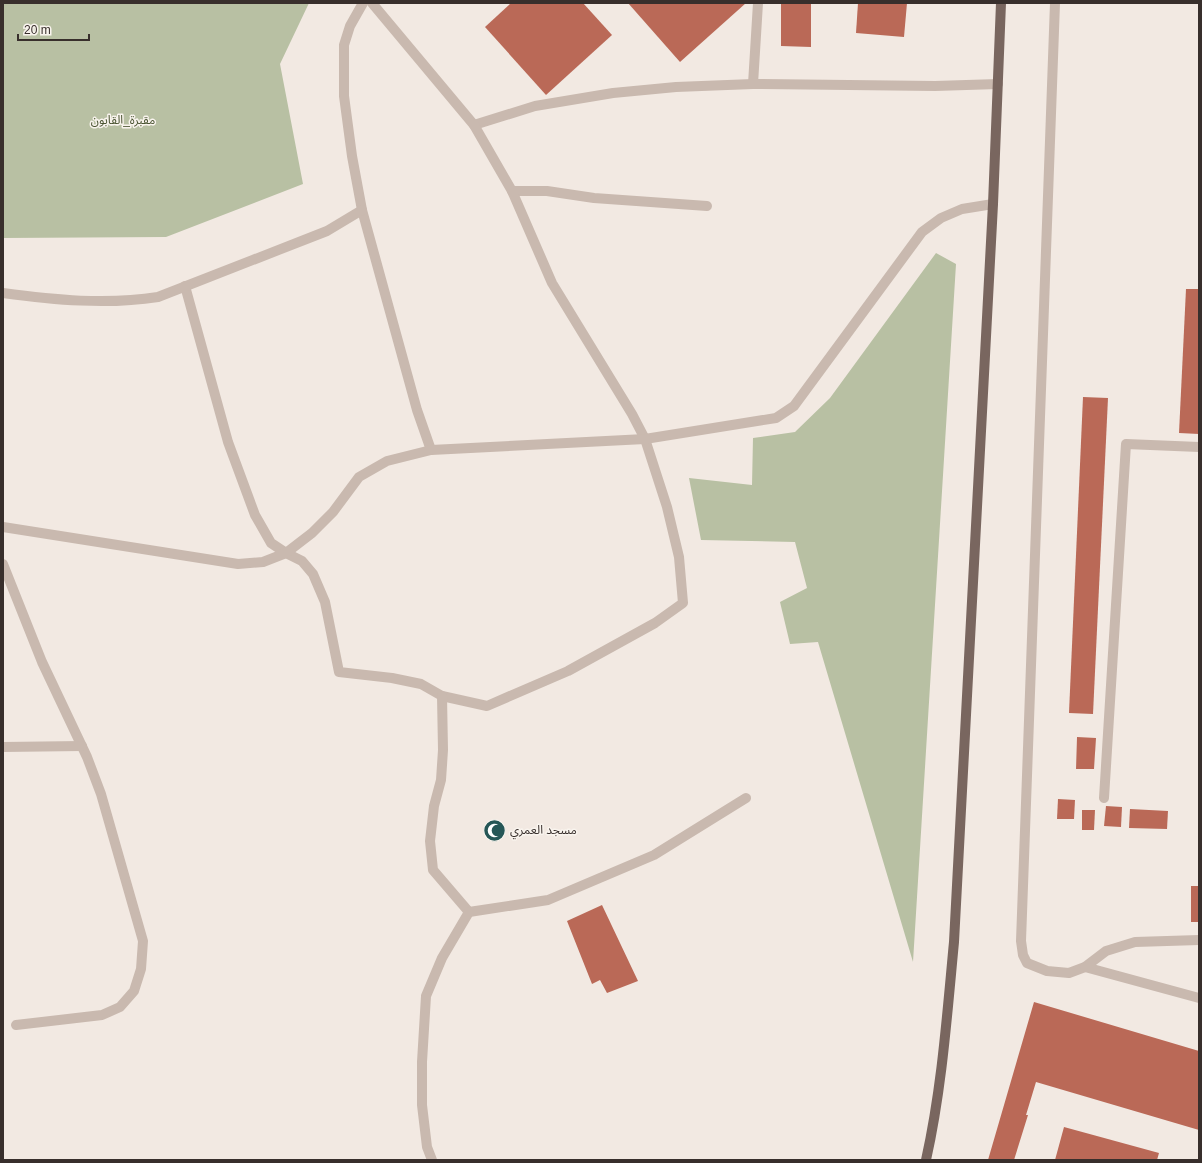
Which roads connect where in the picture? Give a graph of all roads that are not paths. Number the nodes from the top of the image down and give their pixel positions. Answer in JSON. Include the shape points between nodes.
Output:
{"nodes":[{"id":1,"x":363,"y":3,"type":"edge"},
{"id":2,"x":372,"y":3,"type":"edge"},
{"id":3,"x":758,"y":3,"type":"edge"},
{"id":4,"x":1000,"y":3,"type":"edge"},
{"id":5,"x":1055,"y":3,"type":"edge"},
{"id":6,"x":753,"y":84,"type":"junction"},
{"id":7,"x":998,"y":84,"type":"junction"},
{"id":8,"x":474,"y":125,"type":"junction"},
{"id":9,"x":512,"y":191,"type":"junction"},
{"id":10,"x":993,"y":204,"type":"junction"},
{"id":11,"x":707,"y":206,"type":"dead end"},
{"id":12,"x":362,"y":210,"type":"junction"},
{"id":13,"x":185,"y":286,"type":"junction"},
{"id":14,"x":3,"y":293,"type":"edge"},
{"id":15,"x":644,"y":439,"type":"junction"},
{"id":16,"x":1199,"y":447,"type":"edge"},
{"id":17,"x":431,"y":450,"type":"junction"},
{"id":18,"x":3,"y":527,"type":"edge"},
{"id":19,"x":286,"y":553,"type":"junction"},
{"id":20,"x":3,"y":564,"type":"edge"},
{"id":21,"x":442,"y":696,"type":"junction"},
{"id":22,"x":82,"y":746,"type":"junction"},
{"id":23,"x":3,"y":747,"type":"edge"},
{"id":24,"x":746,"y":798,"type":"dead end"},
{"id":25,"x":1104,"y":798,"type":"dead end"},
{"id":26,"x":469,"y":912,"type":"junction"},
{"id":27,"x":1199,"y":940,"type":"edge"},
{"id":28,"x":1085,"y":967,"type":"junction"},
{"id":29,"x":1199,"y":998,"type":"edge"},
{"id":30,"x":16,"y":1025,"type":"dead end"},
{"id":31,"x":432,"y":1160,"type":"edge"},
{"id":32,"x":926,"y":1160,"type":"edge"}],
"edges":[{"from":1,"to":12,"type":"street","via":[[350,26],[344,45],[344,96]]},
{"from":2,"to":8,"type":"street"},
{"from":3,"to":6,"type":"street"},
{"from":4,"to":7,"type":"main road"},
{"from":5,"to":28,"type":"street","via":[[1021,941],[1022,955],[1027,963],[1047,972],[1069,973]]},
{"from":6,"to":7,"type":"street"},
{"from":6,"to":8,"type":"street","via":[[613,93],[535,106]]},
{"from":7,"to":10,"type":"main road"},
{"from":8,"to":9,"type":"street"},
{"from":9,"to":11,"type":"street","via":[[547,191],[594,198]]},
{"from":9,"to":15,"type":"street","via":[[552,283],[632,414]]},
{"from":10,"to":15,"type":"street","via":[[962,209],[941,218],[922,232],[794,406],[776,418]]},
{"from":10,"to":32,"type":"main road","via":[[954,942],[935,1120]]},
{"from":12,"to":13,"type":"street","via":[[327,231]]},
{"from":12,"to":17,"type":"street","via":[[417,410]]},
{"from":13,"to":14,"type":"street","via":[[138,300],[46,299]]},
{"from":13,"to":19,"type":"street","via":[[228,442],[255,514],[271,543]]},
{"from":15,"to":17,"type":"street"},
{"from":15,"to":21,"type":"street","via":[[668,507],[679,557],[683,603],[655,623],[568,671],[487,706]]},
{"from":16,"to":25,"type":"street","via":[[1126,444]]},
{"from":17,"to":19,"type":"street","via":[[387,461],[359,477],[333,512],[312,533]]},
{"from":18,"to":19,"type":"street","via":[[238,564],[263,562]]},
{"from":19,"to":21,"type":"street","via":[[302,561],[313,574],[325,602],[338,672],[421,684]]},
{"from":20,"to":22,"type":"street","via":[[42,662]]},
{"from":21,"to":26,"type":"street","via":[[441,780],[434,806],[430,841],[433,870]]},
{"from":22,"to":23,"type":"street"},
{"from":22,"to":30,"type":"street","via":[[101,794],[143,941],[141,969],[134,991],[120,1007],[102,1016]]},
{"from":24,"to":26,"type":"street","via":[[654,855],[548,900]]},
{"from":26,"to":31,"type":"street","via":[[442,958],[426,996],[422,1105]]},
{"from":27,"to":28,"type":"street","via":[[1135,942],[1106,951]]},
{"from":28,"to":29,"type":"street"}]}
